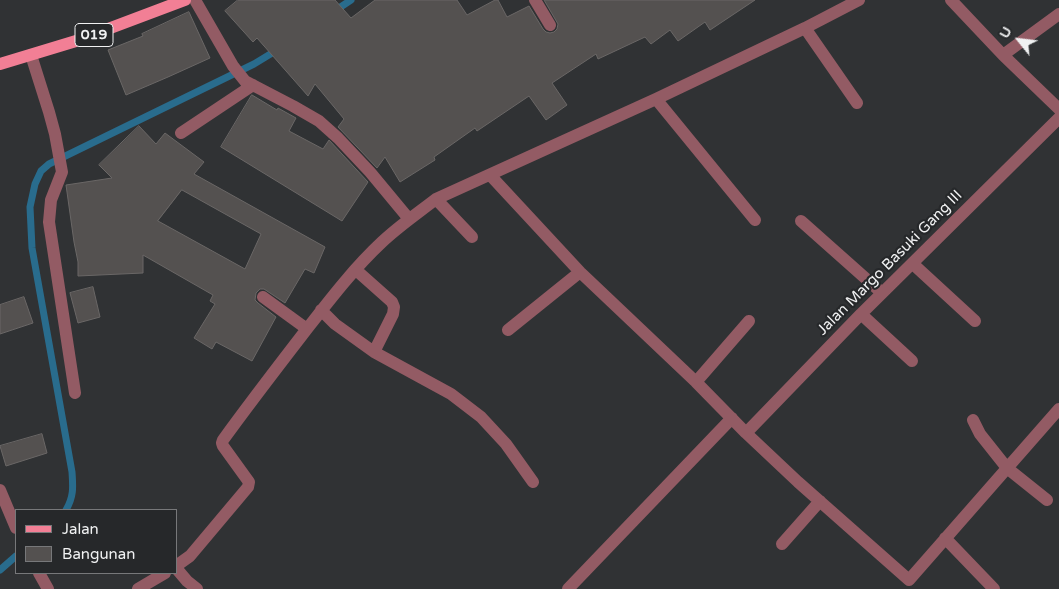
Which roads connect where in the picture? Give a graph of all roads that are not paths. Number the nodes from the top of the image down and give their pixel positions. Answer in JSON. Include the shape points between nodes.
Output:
{"nodes":[{"id":1,"x":185,"y":0,"type":"edge"},
{"id":2,"x":195,"y":0,"type":"edge"},
{"id":3,"x":535,"y":0,"type":"edge"},
{"id":4,"x":951,"y":0,"type":"edge"},
{"id":5,"x":852,"y":2,"type":"edge"},
{"id":6,"x":1059,"y":14,"type":"edge"},
{"id":7,"x":550,"y":25,"type":"dead end"},
{"id":8,"x":805,"y":28,"type":"junction"},
{"id":9,"x":31,"y":55,"type":"junction"},
{"id":10,"x":1003,"y":55,"type":"junction"},
{"id":11,"x":0,"y":64,"type":"edge"},
{"id":12,"x":249,"y":83,"type":"junction"},
{"id":13,"x":656,"y":99,"type":"junction"},
{"id":14,"x":857,"y":103,"type":"dead end"},
{"id":15,"x":1059,"y":109,"type":"edge"},
{"id":16,"x":1059,"y":118,"type":"edge"},
{"id":17,"x":180,"y":134,"type":"dead end"},
{"id":18,"x":490,"y":175,"type":"junction"},
{"id":19,"x":436,"y":199,"type":"junction"},
{"id":20,"x":409,"y":219,"type":"junction"},
{"id":21,"x":755,"y":220,"type":"dead end"},
{"id":22,"x":801,"y":221,"type":"dead end"},
{"id":23,"x":472,"y":237,"type":"dead end"},
{"id":24,"x":913,"y":264,"type":"junction"},
{"id":25,"x":356,"y":270,"type":"junction"},
{"id":26,"x":580,"y":272,"type":"junction"},
{"id":27,"x":882,"y":293,"type":"junction"},
{"id":28,"x":263,"y":297,"type":"dead end"},
{"id":29,"x":321,"y":310,"type":"junction"},
{"id":30,"x":861,"y":314,"type":"junction"},
{"id":31,"x":750,"y":321,"type":"dead end"},
{"id":32,"x":975,"y":321,"type":"dead end"},
{"id":33,"x":307,"y":329,"type":"junction"},
{"id":34,"x":508,"y":330,"type":"dead end"},
{"id":35,"x":374,"y":352,"type":"junction"},
{"id":36,"x":912,"y":361,"type":"dead end"},
{"id":37,"x":696,"y":382,"type":"junction"},
{"id":38,"x":75,"y":393,"type":"dead end"},
{"id":39,"x":1059,"y":409,"type":"edge"},
{"id":40,"x":732,"y":418,"type":"junction"},
{"id":41,"x":973,"y":420,"type":"dead end"},
{"id":42,"x":746,"y":434,"type":"junction"},
{"id":43,"x":1008,"y":468,"type":"junction"},
{"id":44,"x":533,"y":482,"type":"dead end"},
{"id":45,"x":0,"y":490,"type":"edge"},
{"id":46,"x":1047,"y":500,"type":"dead end"},
{"id":47,"x":820,"y":501,"type":"junction"},
{"id":48,"x":15,"y":526,"type":"edge"},
{"id":49,"x":945,"y":538,"type":"junction"},
{"id":50,"x":782,"y":544,"type":"dead end"},
{"id":51,"x":178,"y":569,"type":"edge"},
{"id":52,"x":178,"y":573,"type":"edge"},
{"id":53,"x":40,"y":574,"type":"edge"},
{"id":54,"x":170,"y":574,"type":"edge"},
{"id":55,"x":905,"y":584,"type":"edge"},
{"id":56,"x":48,"y":589,"type":"edge"},
{"id":57,"x":138,"y":589,"type":"edge"},
{"id":58,"x":196,"y":589,"type":"edge"},
{"id":59,"x":568,"y":589,"type":"edge"},
{"id":60,"x":994,"y":589,"type":"edge"}],
"edges":[{"from":1,"to":9,"type":"main road","number":"019"},
{"from":2,"to":12,"type":"street","via":[[233,66]]},
{"from":3,"to":7,"type":"street"},
{"from":4,"to":10,"type":"street"},
{"from":5,"to":8,"type":"street"},
{"from":6,"to":10,"type":"street"},
{"from":8,"to":13,"type":"street"},
{"from":8,"to":14,"type":"street"},
{"from":9,"to":11,"type":"main road","number":"019"},
{"from":9,"to":38,"type":"street","via":[[49,112],[62,172],[51,200],[49,222]]},
{"from":10,"to":15,"type":"street"},
{"from":12,"to":17,"type":"street"},
{"from":12,"to":20,"type":"street","via":[[319,121],[370,172]]},
{"from":13,"to":18,"type":"street"},
{"from":13,"to":21,"type":"street"},
{"from":16,"to":24,"type":"street","name":"Jalan Margo Basuki Gang III"},
{"from":18,"to":19,"type":"street"},
{"from":18,"to":26,"type":"street"},
{"from":19,"to":20,"type":"street"},
{"from":19,"to":23,"type":"street"},
{"from":20,"to":25,"type":"street"},
{"from":22,"to":27,"type":"street"},
{"from":24,"to":27,"type":"street","name":"Jalan Margo Basuki Gang III"},
{"from":24,"to":32,"type":"street"},
{"from":25,"to":29,"type":"street"},
{"from":25,"to":35,"type":"street","via":[[394,307]]},
{"from":26,"to":34,"type":"street"},
{"from":26,"to":37,"type":"street"},
{"from":27,"to":30,"type":"street","name":"Jalan Margo Basuki Gang III"},
{"from":28,"to":33,"type":"street"},
{"from":29,"to":33,"type":"street"},
{"from":29,"to":35,"type":"street"},
{"from":30,"to":36,"type":"street"},
{"from":30,"to":42,"type":"street","name":"Jalan Margo Basuki Gang III"},
{"from":31,"to":37,"type":"street"},
{"from":33,"to":51,"type":"street","via":[[222,443],[249,482],[248,487]]},
{"from":35,"to":44,"type":"street","via":[[451,394],[481,418],[506,444]]},
{"from":37,"to":40,"type":"street"},
{"from":39,"to":43,"type":"street"},
{"from":40,"to":42,"type":"street"},
{"from":40,"to":59,"type":"street"},
{"from":41,"to":43,"type":"street","via":[[980,434]]},
{"from":42,"to":47,"type":"street"},
{"from":43,"to":46,"type":"street"},
{"from":43,"to":49,"type":"street"},
{"from":45,"to":48,"type":"street"},
{"from":47,"to":50,"type":"street"},
{"from":47,"to":55,"type":"street"},
{"from":49,"to":55,"type":"street"},
{"from":49,"to":60,"type":"street"},
{"from":52,"to":58,"type":"street"},
{"from":53,"to":56,"type":"street"},
{"from":54,"to":57,"type":"street"}]}
